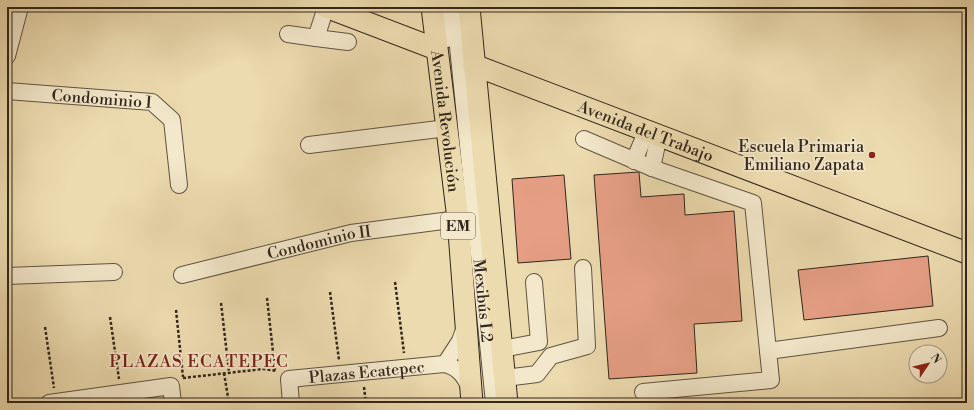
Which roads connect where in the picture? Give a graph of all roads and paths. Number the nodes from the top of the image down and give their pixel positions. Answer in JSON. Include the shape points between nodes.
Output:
{"nodes":[{"id":1,"x":20,"y":7,"type":"edge"},
{"id":2,"x":326,"y":7,"type":"edge"},
{"id":3,"x":432,"y":7,"type":"edge"},
{"id":4,"x":443,"y":7,"type":"edge"},
{"id":5,"x":454,"y":7,"type":"edge"},
{"id":6,"x":469,"y":7,"type":"edge"},
{"id":7,"x":288,"y":34,"type":"dead end"},
{"id":8,"x":316,"y":38,"type":"junction"},
{"id":9,"x":348,"y":42,"type":"dead end"},
{"id":10,"x":7,"y":56,"type":"edge"},
{"id":11,"x":454,"y":56,"type":"junction"},
{"id":12,"x":7,"y":91,"type":"edge"},
{"id":13,"x":447,"y":128,"type":"junction"},
{"id":14,"x":653,"y":132,"type":"junction"},
{"id":15,"x":584,"y":139,"type":"dead end"},
{"id":16,"x":309,"y":145,"type":"dead end"},
{"id":17,"x":634,"y":161,"type":"junction"},
{"id":18,"x":652,"y":168,"type":"junction"},
{"id":19,"x":179,"y":185,"type":"dead end"},
{"id":20,"x":458,"y":219,"type":"junction"},
{"id":21,"x":967,"y":252,"type":"edge"},
{"id":22,"x":583,"y":268,"type":"dead end"},
{"id":23,"x":114,"y":272,"type":"dead end"},
{"id":24,"x":182,"y":275,"type":"dead end"},
{"id":25,"x":7,"y":276,"type":"edge"},
{"id":26,"x":395,"y":282,"type":"dead end"},
{"id":27,"x":534,"y":282,"type":"dead end"},
{"id":28,"x":330,"y":292,"type":"dead end"},
{"id":29,"x":267,"y":298,"type":"dead end"},
{"id":30,"x":221,"y":303,"type":"dead end"},
{"id":31,"x":176,"y":310,"type":"dead end"},
{"id":32,"x":110,"y":317,"type":"dead end"},
{"id":33,"x":465,"y":325,"type":"junction"},
{"id":34,"x":45,"y":327,"type":"dead end"},
{"id":35,"x":939,"y":328,"type":"dead end"},
{"id":36,"x":502,"y":349,"type":"junction"},
{"id":37,"x":768,"y":350,"type":"junction"},
{"id":38,"x":446,"y":364,"type":"junction"},
{"id":39,"x":406,"y":368,"type":"junction"},
{"id":40,"x":275,"y":370,"type":"junction"},
{"id":41,"x":224,"y":372,"type":"junction"},
{"id":42,"x":229,"y":372,"type":"junction"},
{"id":43,"x":341,"y":374,"type":"junction"},
{"id":44,"x":505,"y":378,"type":"junction"},
{"id":45,"x":289,"y":379,"type":"junction"},
{"id":46,"x":177,"y":382,"type":"junction"},
{"id":47,"x":642,"y":392,"type":"dead end"},
{"id":48,"x":121,"y":393,"type":"junction"},
{"id":49,"x":475,"y":399,"type":"edge"},
{"id":50,"x":52,"y":403,"type":"edge"},
{"id":51,"x":173,"y":403,"type":"edge"},
{"id":52,"x":229,"y":403,"type":"edge"},
{"id":53,"x":291,"y":403,"type":"edge"},
{"id":54,"x":494,"y":403,"type":"edge"},
{"id":55,"x":507,"y":403,"type":"edge"}],
"edges":[{"from":1,"to":10,"type":"street"},
{"from":2,"to":8,"type":"street"},
{"from":2,"to":11,"type":"main road","name":"Avenida del Trabajo"},
{"from":3,"to":11,"type":"main road","name":"Avenida Revolución","number":"EM"},
{"from":4,"to":11,"type":"street","name":"Mexibús L2"},
{"from":5,"to":11,"type":"street","name":"Mexibús L2"},
{"from":6,"to":11,"type":"main road","name":"Avenida Revolución","number":"EM"},
{"from":7,"to":8,"type":"street"},
{"from":8,"to":9,"type":"street"},
{"from":11,"to":13,"type":"main road","name":"Avenida Revolución","number":"EM"},
{"from":11,"to":14,"type":"main road","name":"Avenida del Trabajo"},
{"from":11,"to":36,"type":"main road","name":"Avenida Revolución","number":"EM"},
{"from":11,"to":49,"type":"street","name":"Mexibús L2"},
{"from":11,"to":54,"type":"street","name":"Mexibús L2"},
{"from":12,"to":19,"type":"street","name":"Condominio I","via":[[152,102],[172,120]]},
{"from":13,"to":16,"type":"street"},
{"from":13,"to":20,"type":"main road","name":"Avenida Revolución","number":"EM"},
{"from":14,"to":17,"type":"street"},
{"from":14,"to":18,"type":"street"},
{"from":14,"to":21,"type":"main road","name":"Avenida del Trabajo"},
{"from":15,"to":17,"type":"street"},
{"from":17,"to":18,"type":"street"},
{"from":18,"to":37,"type":"street","via":[[753,203]]},
{"from":20,"to":24,"type":"street","name":"Condominio II","via":[[351,233]]},
{"from":20,"to":33,"type":"main road","name":"Avenida Revolución","number":"EM"},
{"from":22,"to":44,"type":"street","via":[[586,346],[551,356],[537,374]]},
{"from":23,"to":25,"type":"street"},
{"from":26,"to":39,"type":"path"},
{"from":27,"to":36,"type":"street","via":[[539,342]]},
{"from":28,"to":43,"type":"path"},
{"from":29,"to":40,"type":"path"},
{"from":30,"to":42,"type":"path"},
{"from":31,"to":46,"type":"path"},
{"from":32,"to":48,"type":"path"},
{"from":33,"to":38,"type":"street","name":"Plazas Ecatepec","via":[[460,341]]},
{"from":33,"to":49,"type":"main road","name":"Avenida Revolución","number":"EM"},
{"from":34,"to":50,"type":"path"},
{"from":35,"to":37,"type":"street"},
{"from":36,"to":44,"type":"main road","name":"Avenida Revolución","number":"EM"},
{"from":37,"to":47,"type":"street","via":[[771,380]]},
{"from":38,"to":39,"type":"street","name":"Plazas Ecatepec"},
{"from":38,"to":49,"type":"street","name":"Plazas Ecatepec","via":[[458,369],[465,377]]},
{"from":39,"to":43,"type":"street","name":"Plazas Ecatepec"},
{"from":40,"to":42,"type":"path"},
{"from":40,"to":45,"type":"path","name":"Plazas Ecatepec"},
{"from":41,"to":42,"type":"path"},
{"from":41,"to":46,"type":"path"},
{"from":41,"to":52,"type":"path"},
{"from":43,"to":45,"type":"street","name":"Plazas Ecatepec"},
{"from":44,"to":55,"type":"main road","name":"Avenida Revolución","number":"EM"},
{"from":45,"to":53,"type":"street","name":"Plazas Ecatepec"},
{"from":46,"to":48,"type":"street"},
{"from":46,"to":51,"type":"street"},
{"from":48,"to":50,"type":"street"}]}
